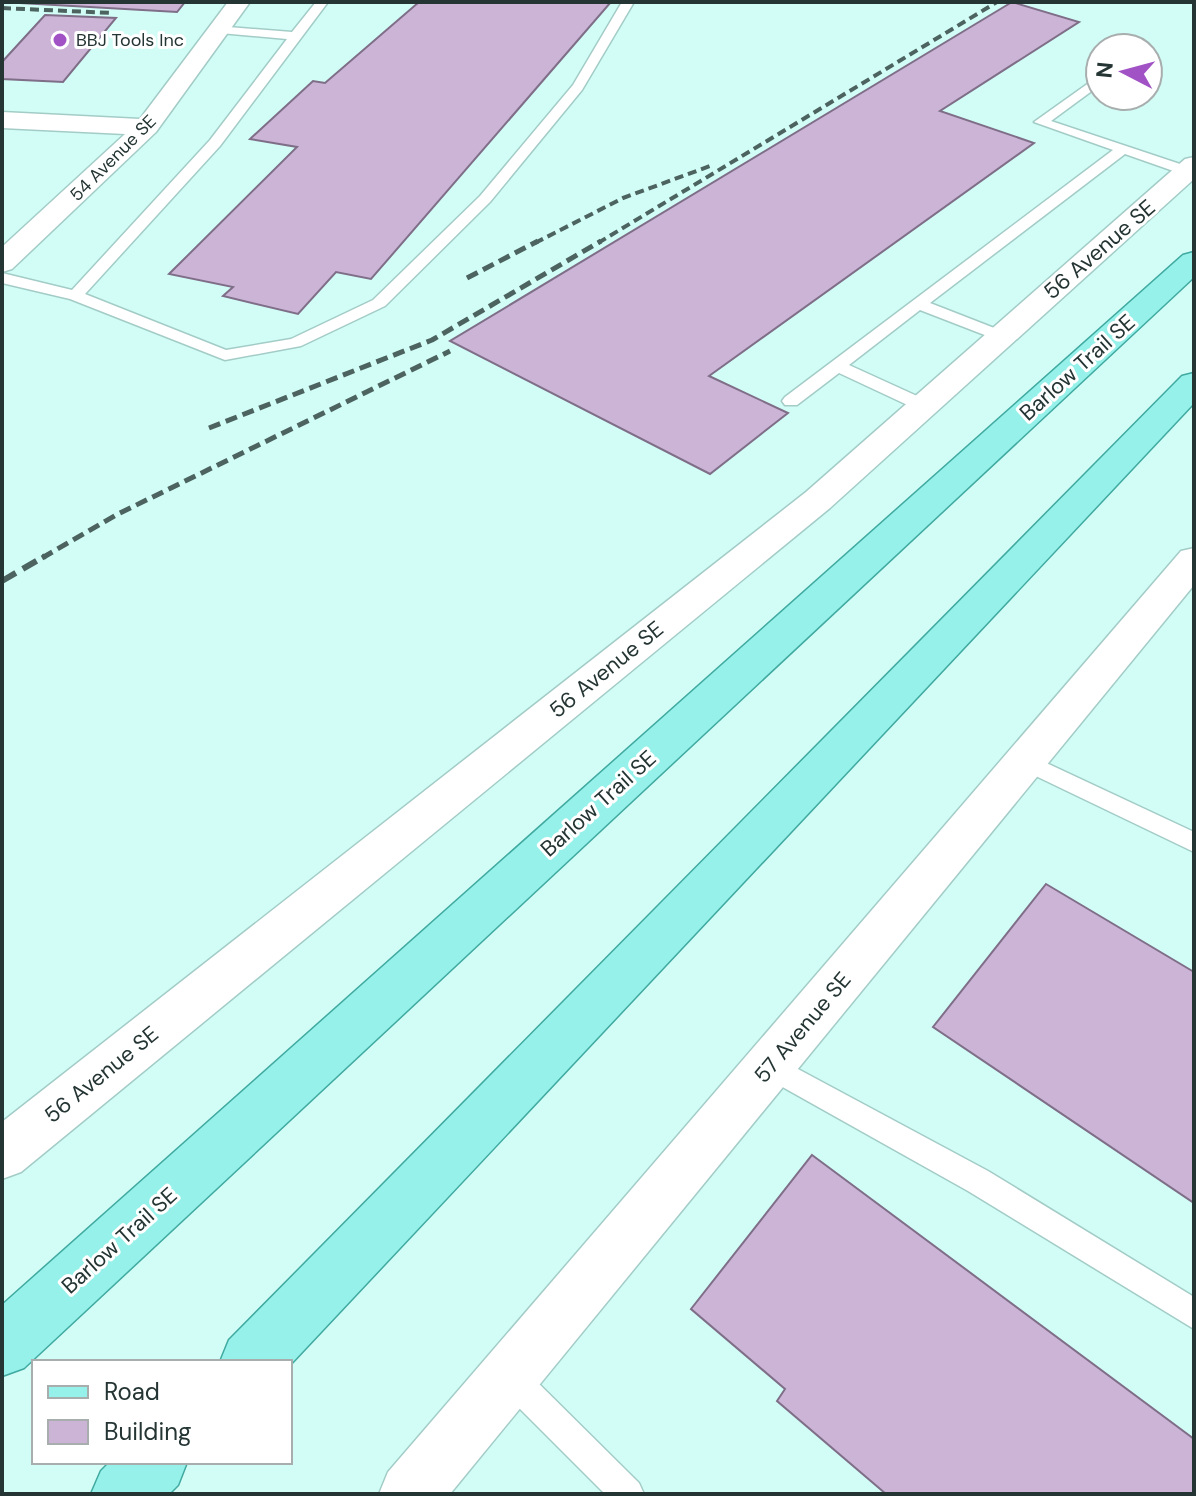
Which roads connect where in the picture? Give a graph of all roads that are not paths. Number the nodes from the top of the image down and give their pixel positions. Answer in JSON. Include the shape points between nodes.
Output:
{"nodes":[{"id":1,"x":239,"y":2,"type":"edge"},
{"id":2,"x":322,"y":2,"type":"edge"},
{"id":3,"x":628,"y":2,"type":"edge"},
{"id":4,"x":220,"y":29,"type":"junction"},
{"id":5,"x":295,"y":36,"type":"junction"},
{"id":6,"x":1084,"y":91,"type":"edge"},
{"id":7,"x":2,"y":120,"type":"edge"},
{"id":8,"x":147,"y":127,"type":"junction"},
{"id":9,"x":1123,"y":149,"type":"junction"},
{"id":10,"x":1191,"y":168,"type":"edge"},
{"id":11,"x":1194,"y":261,"type":"edge"},
{"id":12,"x":2,"y":263,"type":"edge"},
{"id":13,"x":2,"y":278,"type":"edge"},
{"id":14,"x":75,"y":296,"type":"junction"},
{"id":15,"x":918,"y":304,"type":"junction"},
{"id":16,"x":1001,"y":336,"type":"junction"},
{"id":17,"x":837,"y":366,"type":"junction"},
{"id":18,"x":1194,"y":383,"type":"edge"},
{"id":19,"x":791,"y":401,"type":"dead end"},
{"id":20,"x":922,"y":405,"type":"junction"},
{"id":21,"x":1194,"y":560,"type":"edge"},
{"id":22,"x":1025,"y":761,"type":"junction"},
{"id":23,"x":1194,"y":843,"type":"edge"},
{"id":24,"x":770,"y":1066,"type":"junction"},
{"id":25,"x":2,"y":1154,"type":"edge"},
{"id":26,"x":1194,"y":1314,"type":"edge"},
{"id":27,"x":2,"y":1346,"type":"edge"},
{"id":28,"x":253,"y":1360,"type":"edge"},
{"id":29,"x":509,"y":1376,"type":"junction"},
{"id":30,"x":153,"y":1464,"type":"edge"},
{"id":31,"x":124,"y":1494,"type":"edge"},
{"id":32,"x":410,"y":1494,"type":"edge"},
{"id":33,"x":628,"y":1494,"type":"edge"}],
"edges":[{"from":1,"to":4,"type":"street","name":"54 Avenue SE"},
{"from":2,"to":5,"type":"lane"},
{"from":3,"to":14,"type":"lane","via":[[578,87],[485,199],[379,303],[295,343],[225,355]]},
{"from":4,"to":5,"type":"lane"},
{"from":4,"to":8,"type":"street","name":"54 Avenue SE"},
{"from":5,"to":14,"type":"lane","via":[[215,143]]},
{"from":6,"to":9,"type":"lane","via":[[1041,122]]},
{"from":7,"to":8,"type":"street"},
{"from":8,"to":12,"type":"street","name":"54 Avenue SE"},
{"from":9,"to":10,"type":"lane"},
{"from":9,"to":15,"type":"lane"},
{"from":10,"to":16,"type":"street","name":"56 Avenue SE"},
{"from":11,"to":27,"type":"main road","name":"Barlow Trail SE"},
{"from":13,"to":14,"type":"lane"},
{"from":15,"to":16,"type":"lane"},
{"from":15,"to":17,"type":"lane"},
{"from":16,"to":20,"type":"street","name":"56 Avenue SE"},
{"from":17,"to":19,"type":"lane"},
{"from":17,"to":20,"type":"lane"},
{"from":18,"to":28,"type":"main road"},
{"from":20,"to":25,"type":"street","name":"56 Avenue SE","via":[[818,500]]},
{"from":21,"to":22,"type":"street","name":"57 Avenue SE"},
{"from":22,"to":23,"type":"lane"},
{"from":22,"to":24,"type":"street","name":"57 Avenue SE"},
{"from":24,"to":26,"type":"lane","via":[[978,1181]]},
{"from":24,"to":29,"type":"street","name":"57 Avenue SE"},
{"from":29,"to":32,"type":"street","name":"57 Avenue SE"},
{"from":29,"to":33,"type":"lane"},
{"from":30,"to":31,"type":"main road"}]}
